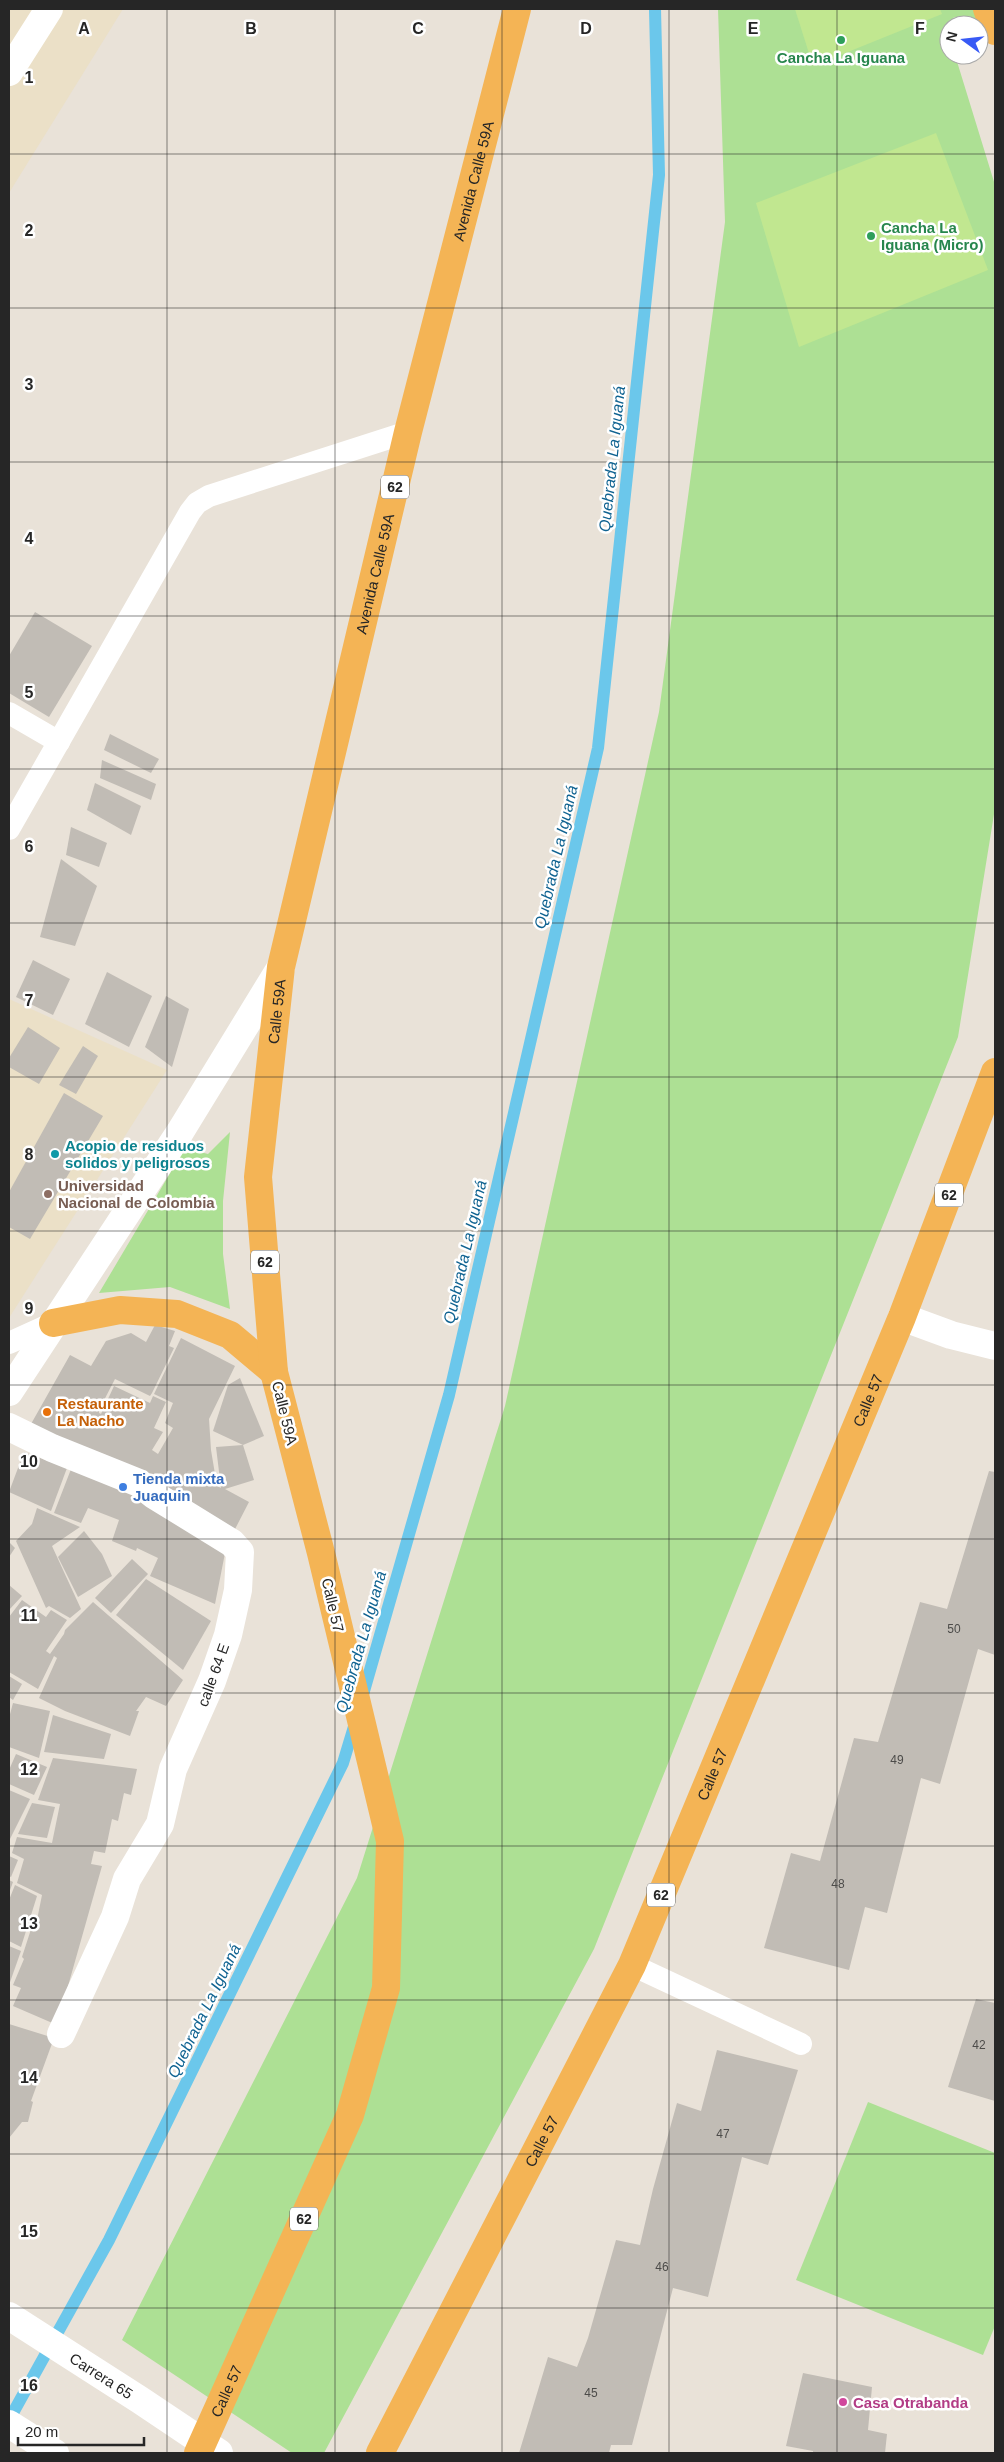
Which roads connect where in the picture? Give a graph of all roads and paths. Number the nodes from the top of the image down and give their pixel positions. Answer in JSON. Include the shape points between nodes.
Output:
{"nodes":[{"id":1,"x":48,"y":9,"type":"edge"},
{"id":2,"x":517,"y":9,"type":"edge"},
{"id":3,"x":988,"y":9,"type":"edge"},
{"id":4,"x":995,"y":31,"type":"edge"},
{"id":5,"x":9,"y":72,"type":"edge"},
{"id":6,"x":408,"y":432,"type":"junction"},
{"id":7,"x":9,"y":712,"type":"edge"},
{"id":8,"x":59,"y":742,"type":"junction"},
{"id":9,"x":9,"y":829,"type":"edge"},
{"id":10,"x":281,"y":967,"type":"junction"},
{"id":11,"x":995,"y":1072,"type":"edge"},
{"id":12,"x":902,"y":1317,"type":"junction"},
{"id":13,"x":53,"y":1323,"type":"junction"},
{"id":14,"x":9,"y":1343,"type":"edge"},
{"id":15,"x":995,"y":1346,"type":"edge"},
{"id":16,"x":274,"y":1372,"type":"junction"},
{"id":17,"x":9,"y":1392,"type":"edge"},
{"id":18,"x":9,"y":1427,"type":"edge"},
{"id":19,"x":321,"y":1553,"type":"joint"},
{"id":20,"x":632,"y":1965,"type":"junction"},
{"id":21,"x":61,"y":2034,"type":"dead end"},
{"id":22,"x":801,"y":2044,"type":"dead end"},
{"id":23,"x":9,"y":2316,"type":"edge"},
{"id":24,"x":9,"y":2424,"type":"edge"},
{"id":25,"x":207,"y":2450,"type":"edge"},
{"id":26,"x":55,"y":2453,"type":"edge"},
{"id":27,"x":380,"y":2453,"type":"edge"}],
"edges":[{"from":1,"to":5,"type":"street"},
{"from":2,"to":6,"type":"highway","name":"Avenida Calle 59A","number":"62"},
{"from":3,"to":4,"type":"highway"},
{"from":6,"to":8,"type":"lane","via":[[209,496],[197,503]]},
{"from":6,"to":10,"type":"highway","name":"Avenida Calle 59A","number":"62"},
{"from":7,"to":8,"type":"lane"},
{"from":8,"to":9,"type":"lane"},
{"from":10,"to":13,"type":"street","name":"Calle 59A","via":[[180,1132]]},
{"from":10,"to":16,"type":"highway","name":"Calle 59A","number":"62","via":[[258,1178]]},
{"from":11,"to":12,"type":"highway","name":"Calle 57","number":"62"},
{"from":12,"to":15,"type":"street","via":[[951,1335]]},
{"from":12,"to":20,"type":"highway","name":"Calle 57","number":"62"},
{"from":13,"to":14,"type":"lane"},
{"from":13,"to":16,"type":"highway","via":[[120,1310],[177,1314],[230,1335]]},
{"from":13,"to":17,"type":"street","name":"Calle 59A"},
{"from":16,"to":19,"type":"highway","name":"Calle 59A","number":"62"},
{"from":18,"to":21,"type":"street","name":"calle 64 E","via":[[139,1483],[240,1552],[238,1590],[228,1635],[174,1769],[160,1824],[127,1879],[115,1917]]},
{"from":19,"to":25,"type":"highway","name":"Calle 57","number":"62","via":[[390,1841],[386,1988],[350,2115]]},
{"from":20,"to":22,"type":"lane"},
{"from":20,"to":27,"type":"highway","name":"Calle 57","number":"62"},
{"from":23,"to":25,"type":"street","name":"Carrera 65","via":[[140,2400]]},
{"from":24,"to":26,"type":"street"}]}
